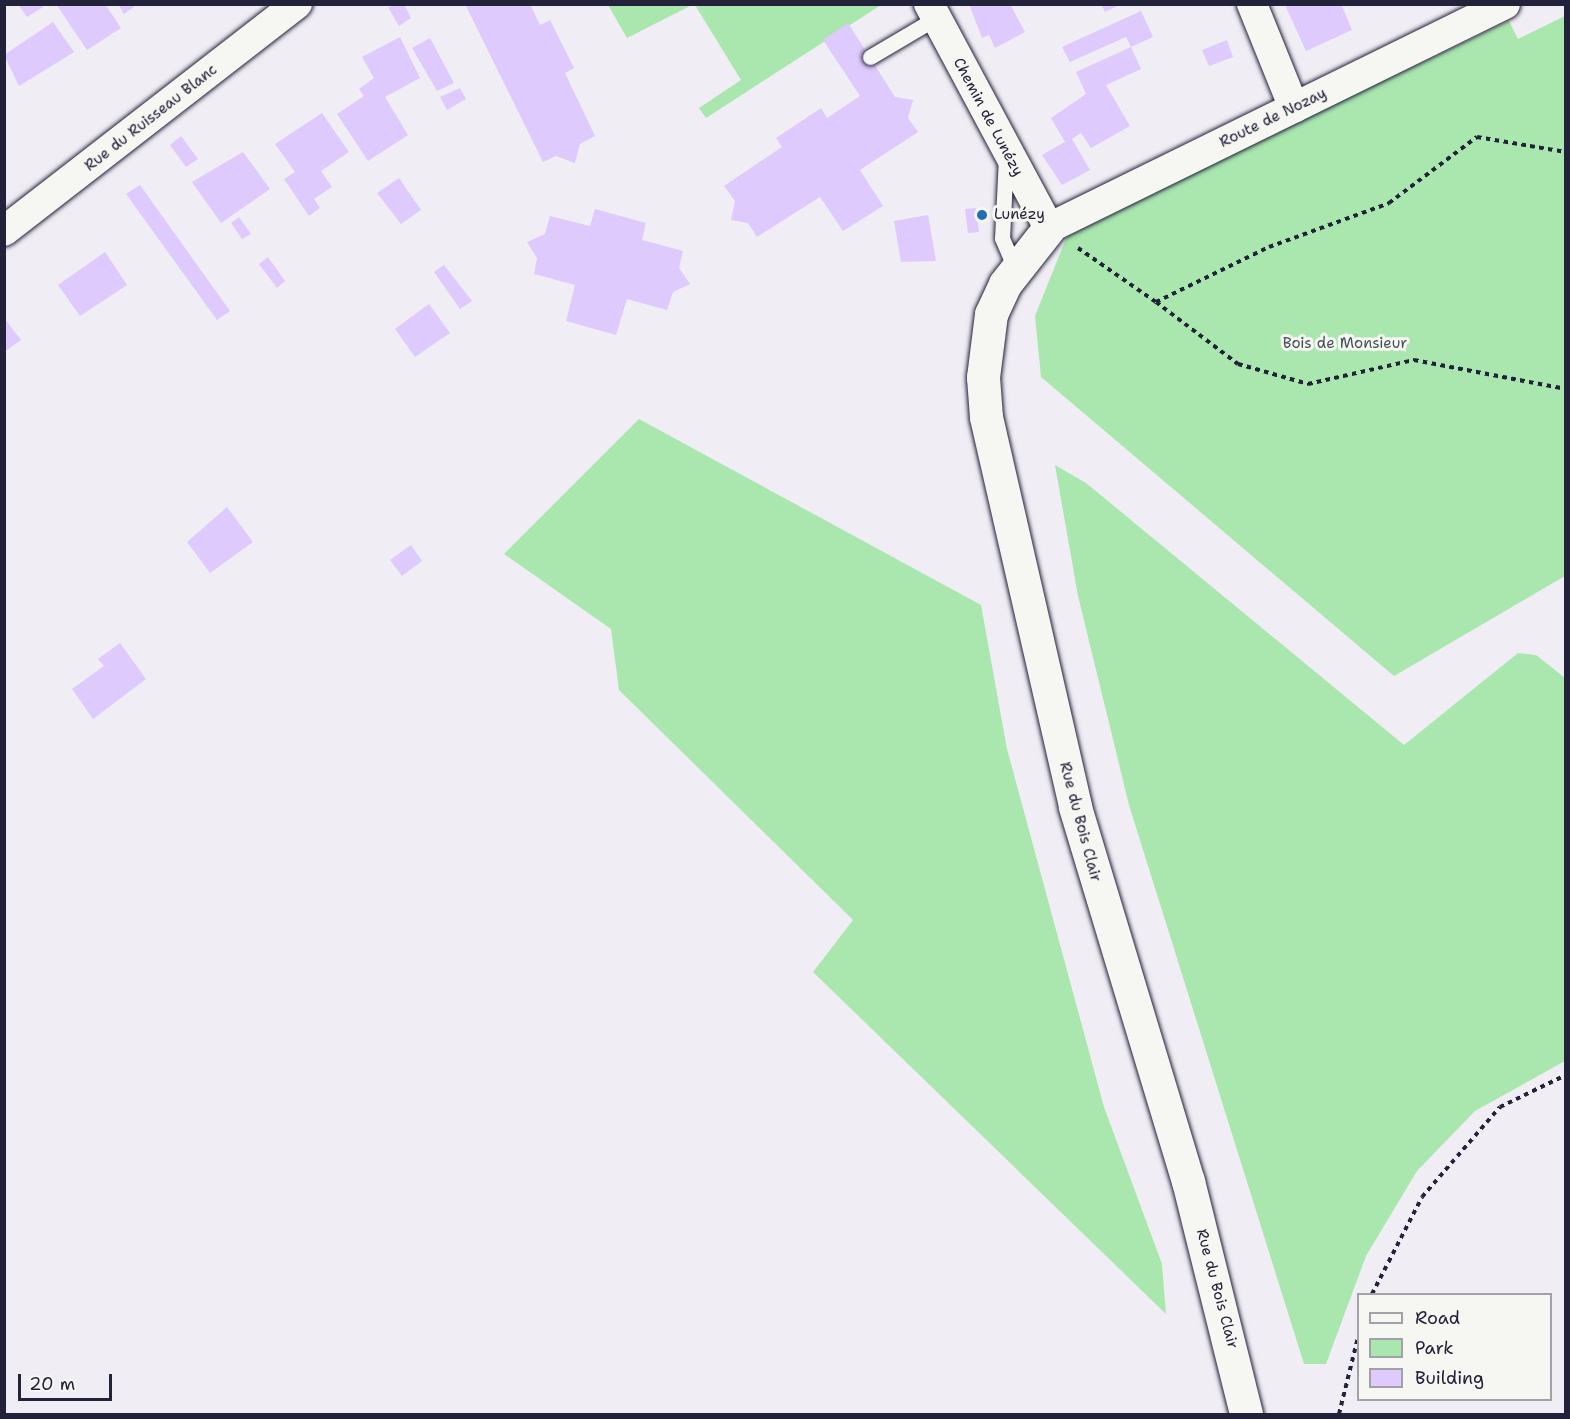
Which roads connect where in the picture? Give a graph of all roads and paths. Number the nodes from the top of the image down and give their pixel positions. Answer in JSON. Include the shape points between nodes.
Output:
{"nodes":[{"id":1,"x":297,"y":4,"type":"edge"},
{"id":2,"x":1252,"y":4,"type":"edge"},
{"id":3,"x":1505,"y":4,"type":"edge"},
{"id":4,"x":933,"y":11,"type":"edge"},
{"id":5,"x":870,"y":57,"type":"dead end"},
{"id":6,"x":1294,"y":108,"type":"junction"},
{"id":7,"x":1006,"y":151,"type":"junction"},
{"id":8,"x":1566,"y":152,"type":"edge"},
{"id":9,"x":4,"y":231,"type":"edge"},
{"id":10,"x":1046,"y":231,"type":"junction"},
{"id":11,"x":1015,"y":268,"type":"junction"},
{"id":12,"x":1156,"y":302,"type":"junction"},
{"id":13,"x":1566,"y":389,"type":"edge"},
{"id":14,"x":1566,"y":1075,"type":"edge"},
{"id":15,"x":1373,"y":1293,"type":"edge"},
{"id":16,"x":1357,"y":1345,"type":"edge"},
{"id":17,"x":1246,"y":1414,"type":"edge"},
{"id":18,"x":1339,"y":1414,"type":"edge"}],
"edges":[{"from":1,"to":9,"type":"street","name":"Rue du Ruisseau Blanc"},
{"from":2,"to":6,"type":"street"},
{"from":3,"to":6,"type":"street","name":"Route de Nozay"},
{"from":4,"to":5,"type":"lane"},
{"from":4,"to":7,"type":"street","name":"Chemin de Lunézy"},
{"from":6,"to":10,"type":"street","name":"Route de Nozay"},
{"from":7,"to":10,"type":"street","name":"Chemin de Lunézy"},
{"from":7,"to":11,"type":"lane","via":[[1002,238]]},
{"from":8,"to":12,"type":"path","via":[[1478,137],[1389,203],[1269,247]]},
{"from":10,"to":11,"type":"street","name":"Rue du Bois Clair"},
{"from":10,"to":12,"type":"path"},
{"from":11,"to":17,"type":"street","name":"Rue du Bois Clair","via":[[994,306],[987,343],[985,407],[994,466],[1075,807],[1188,1181]]},
{"from":12,"to":13,"type":"path","via":[[1238,364],[1308,384],[1414,360]]},
{"from":14,"to":15,"type":"path","via":[[1500,1107],[1422,1197]]},
{"from":16,"to":18,"type":"path"}]}
